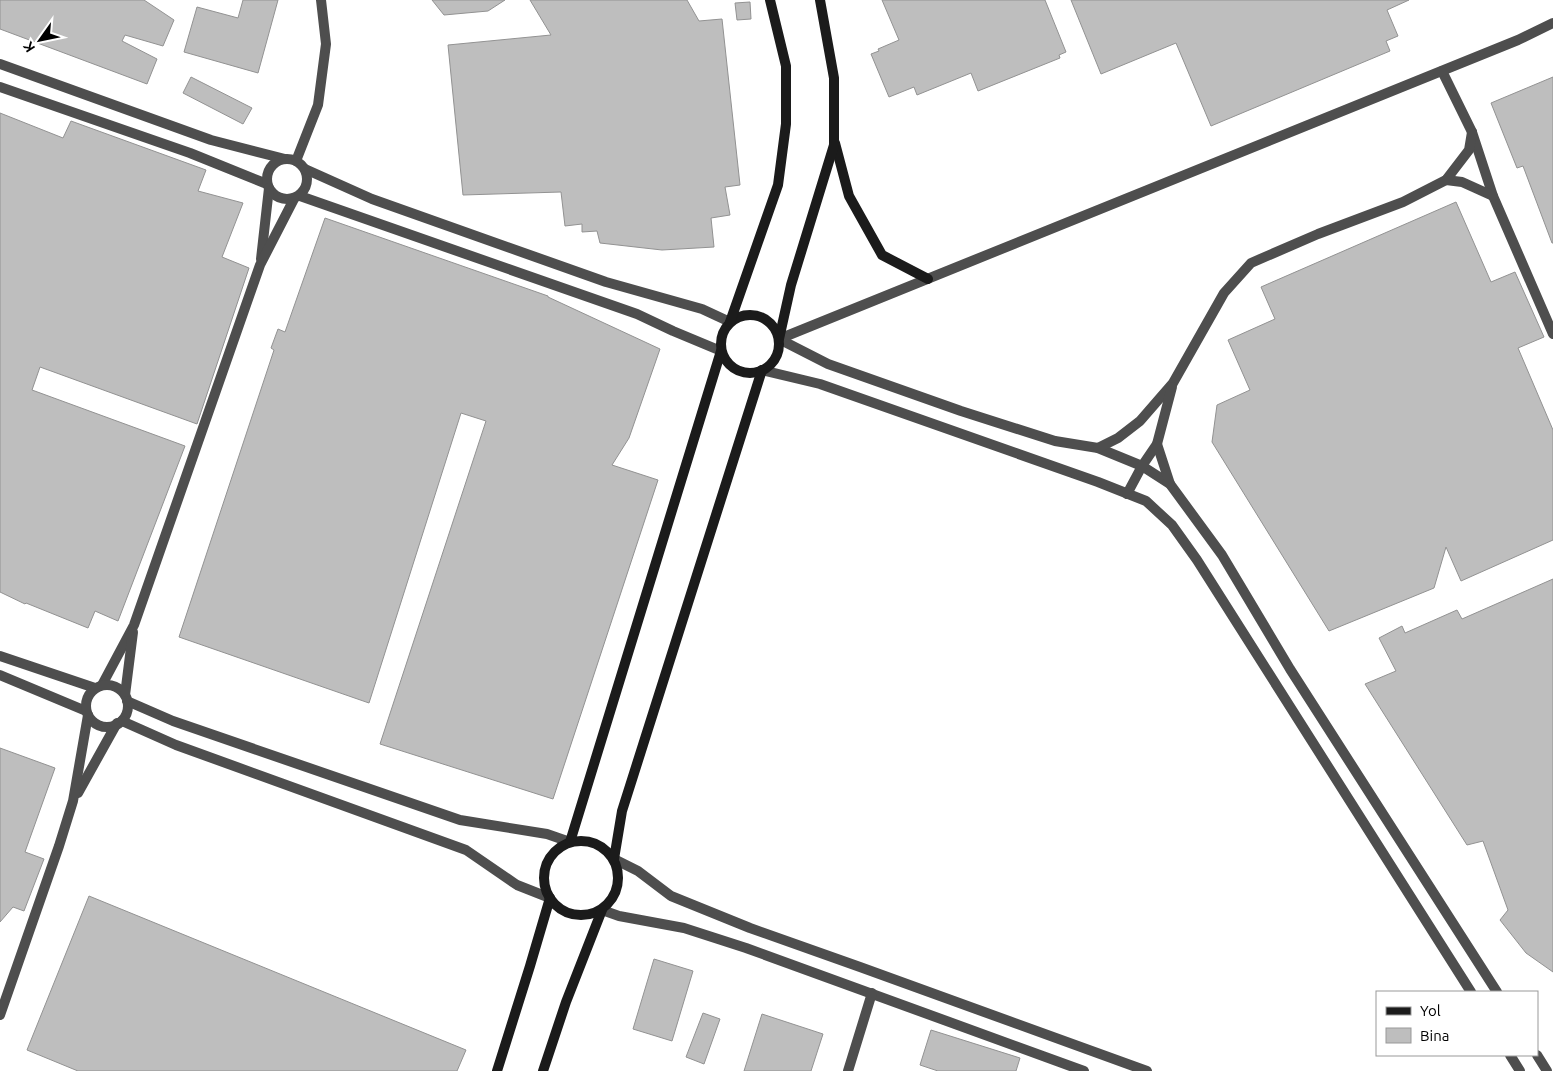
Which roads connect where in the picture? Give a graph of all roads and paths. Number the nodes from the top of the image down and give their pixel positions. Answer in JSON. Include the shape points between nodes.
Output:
{"nodes":[{"id":1,"x":321,"y":0,"type":"edge"},
{"id":2,"x":770,"y":0,"type":"edge"},
{"id":3,"x":820,"y":0,"type":"edge"},
{"id":4,"x":1553,"y":23,"type":"edge"},
{"id":5,"x":0,"y":64,"type":"edge"},
{"id":6,"x":1442,"y":71,"type":"junction"},
{"id":7,"x":0,"y":87,"type":"edge"},
{"id":8,"x":1472,"y":132,"type":"junction"},
{"id":9,"x":834,"y":140,"type":"junction"},
{"id":10,"x":285,"y":159,"type":"junction"},
{"id":11,"x":296,"y":161,"type":"junction"},
{"id":12,"x":304,"y":169,"type":"junction"},
{"id":13,"x":1446,"y":180,"type":"junction"},
{"id":14,"x":268,"y":186,"type":"junction"},
{"id":15,"x":1494,"y":196,"type":"junction"},
{"id":16,"x":297,"y":197,"type":"junction"},
{"id":17,"x":260,"y":265,"type":"junction"},
{"id":18,"x":928,"y":279,"type":"junction"},
{"id":19,"x":730,"y":322,"type":"junction"},
{"id":20,"x":1553,"y":334,"type":"edge"},
{"id":21,"x":779,"y":339,"type":"junction"},
{"id":22,"x":721,"y":350,"type":"junction"},
{"id":23,"x":762,"y":370,"type":"junction"},
{"id":24,"x":1173,"y":383,"type":"junction"},
{"id":25,"x":1157,"y":444,"type":"junction"},
{"id":26,"x":1098,"y":448,"type":"junction"},
{"id":27,"x":1142,"y":466,"type":"junction"},
{"id":28,"x":1170,"y":484,"type":"junction"},
{"id":29,"x":1127,"y":494,"type":"junction"},
{"id":30,"x":134,"y":625,"type":"junction"},
{"id":31,"x":0,"y":656,"type":"edge"},
{"id":32,"x":0,"y":676,"type":"edge"},
{"id":33,"x":98,"y":687,"type":"junction"},
{"id":34,"x":126,"y":698,"type":"junction"},
{"id":35,"x":87,"y":713,"type":"junction"},
{"id":36,"x":119,"y":722,"type":"junction"},
{"id":37,"x":73,"y":801,"type":"junction"},
{"id":38,"x":570,"y":842,"type":"junction"},
{"id":39,"x":614,"y":859,"type":"junction"},
{"id":40,"x":550,"y":898,"type":"junction"},
{"id":41,"x":602,"y":910,"type":"junction"},
{"id":42,"x":1470,"y":991,"type":"edge"},
{"id":43,"x":1496,"y":991,"type":"edge"},
{"id":44,"x":872,"y":994,"type":"junction"},
{"id":45,"x":0,"y":1016,"type":"edge"},
{"id":46,"x":1511,"y":1056,"type":"edge"},
{"id":47,"x":1538,"y":1056,"type":"edge"},
{"id":48,"x":497,"y":1071,"type":"edge"},
{"id":49,"x":543,"y":1071,"type":"edge"},
{"id":50,"x":848,"y":1071,"type":"edge"},
{"id":51,"x":1084,"y":1071,"type":"edge"},
{"id":52,"x":1147,"y":1071,"type":"edge"},
{"id":53,"x":1520,"y":1071,"type":"edge"},
{"id":54,"x":1547,"y":1071,"type":"edge"}],
"edges":[{"from":1,"to":11,"type":"street","via":[[326,44],[318,105]]},
{"from":2,"to":19,"type":"street","via":[[786,66],[786,124],[778,185]]},
{"from":3,"to":9,"type":"street","via":[[834,78]]},
{"from":4,"to":6,"type":"street"},
{"from":5,"to":10,"type":"street","via":[[211,140]]},
{"from":6,"to":8,"type":"street"},
{"from":6,"to":18,"type":"street"},
{"from":7,"to":14,"type":"street","via":[[190,153]]},
{"from":8,"to":13,"type":"street","via":[[1468,150]]},
{"from":8,"to":15,"type":"street"},
{"from":9,"to":18,"type":"street","via":[[849,196],[882,255]]},
{"from":9,"to":21,"type":"street","via":[[791,285]]},
{"from":10,"to":11,"type":"street"},
{"from":10,"to":14,"type":"street","via":[[269,170]]},
{"from":11,"to":12,"type":"street"},
{"from":12,"to":16,"type":"street","via":[[307,186]]},
{"from":12,"to":19,"type":"street","via":[[372,199],[606,282],[702,309]]},
{"from":13,"to":15,"type":"street","via":[[1462,182]]},
{"from":13,"to":24,"type":"street","via":[[1403,202],[1251,263],[1224,293]]},
{"from":14,"to":16,"type":"street","via":[[282,199]]},
{"from":14,"to":17,"type":"street"},
{"from":15,"to":20,"type":"street"},
{"from":16,"to":17,"type":"street"},
{"from":16,"to":22,"type":"street","via":[[365,217],[637,314]]},
{"from":17,"to":30,"type":"street"},
{"from":18,"to":21,"type":"street"},
{"from":19,"to":21,"type":"street","via":[[747,314],[761,317],[770,322]]},
{"from":19,"to":22,"type":"street","via":[[721,336]]},
{"from":21,"to":23,"type":"street","via":[[775,359]]},
{"from":21,"to":26,"type":"street","via":[[828,364],[961,411],[1055,441]]},
{"from":22,"to":23,"type":"street","via":[[725,360],[736,369],[748,373]]},
{"from":22,"to":38,"type":"street"},
{"from":23,"to":29,"type":"street","via":[[820,384]]},
{"from":23,"to":39,"type":"street","via":[[622,810]]},
{"from":24,"to":25,"type":"street"},
{"from":24,"to":26,"type":"street","via":[[1140,421]]},
{"from":25,"to":27,"type":"street"},
{"from":25,"to":28,"type":"street"},
{"from":26,"to":27,"type":"street"},
{"from":27,"to":28,"type":"street"},
{"from":27,"to":29,"type":"street"},
{"from":28,"to":43,"type":"street","via":[[1222,555],[1290,669]]},
{"from":29,"to":42,"type":"street","via":[[1146,501],[1172,525],[1197,560]]},
{"from":30,"to":33,"type":"street"},
{"from":30,"to":34,"type":"street"},
{"from":31,"to":33,"type":"street"},
{"from":32,"to":35,"type":"street"},
{"from":33,"to":34,"type":"street","via":[[115,687]]},
{"from":33,"to":35,"type":"street","via":[[87,699]]},
{"from":34,"to":36,"type":"street","via":[[126,715]]},
{"from":34,"to":38,"type":"street","via":[[173,721],[460,820],[547,834]]},
{"from":35,"to":36,"type":"street","via":[[95,724],[101,726],[109,727]]},
{"from":35,"to":37,"type":"street"},
{"from":36,"to":37,"type":"street"},
{"from":36,"to":40,"type":"street","via":[[466,850],[517,885]]},
{"from":37,"to":45,"type":"street"},
{"from":38,"to":39,"type":"street","via":[[583,840],[599,845]]},
{"from":38,"to":40,"type":"street","via":[[559,848],[545,867],[543,880]]},
{"from":39,"to":41,"type":"street","via":[[619,878],[617,891]]},
{"from":39,"to":52,"type":"street","via":[[638,871],[671,896],[750,928]]},
{"from":40,"to":41,"type":"street","via":[[552,903],[570,915],[588,916]]},
{"from":40,"to":48,"type":"street"},
{"from":41,"to":44,"type":"street","via":[[693,931]]},
{"from":41,"to":49,"type":"street"},
{"from":44,"to":50,"type":"street"},
{"from":44,"to":51,"type":"street"},
{"from":46,"to":53,"type":"street"},
{"from":47,"to":54,"type":"street"}]}
